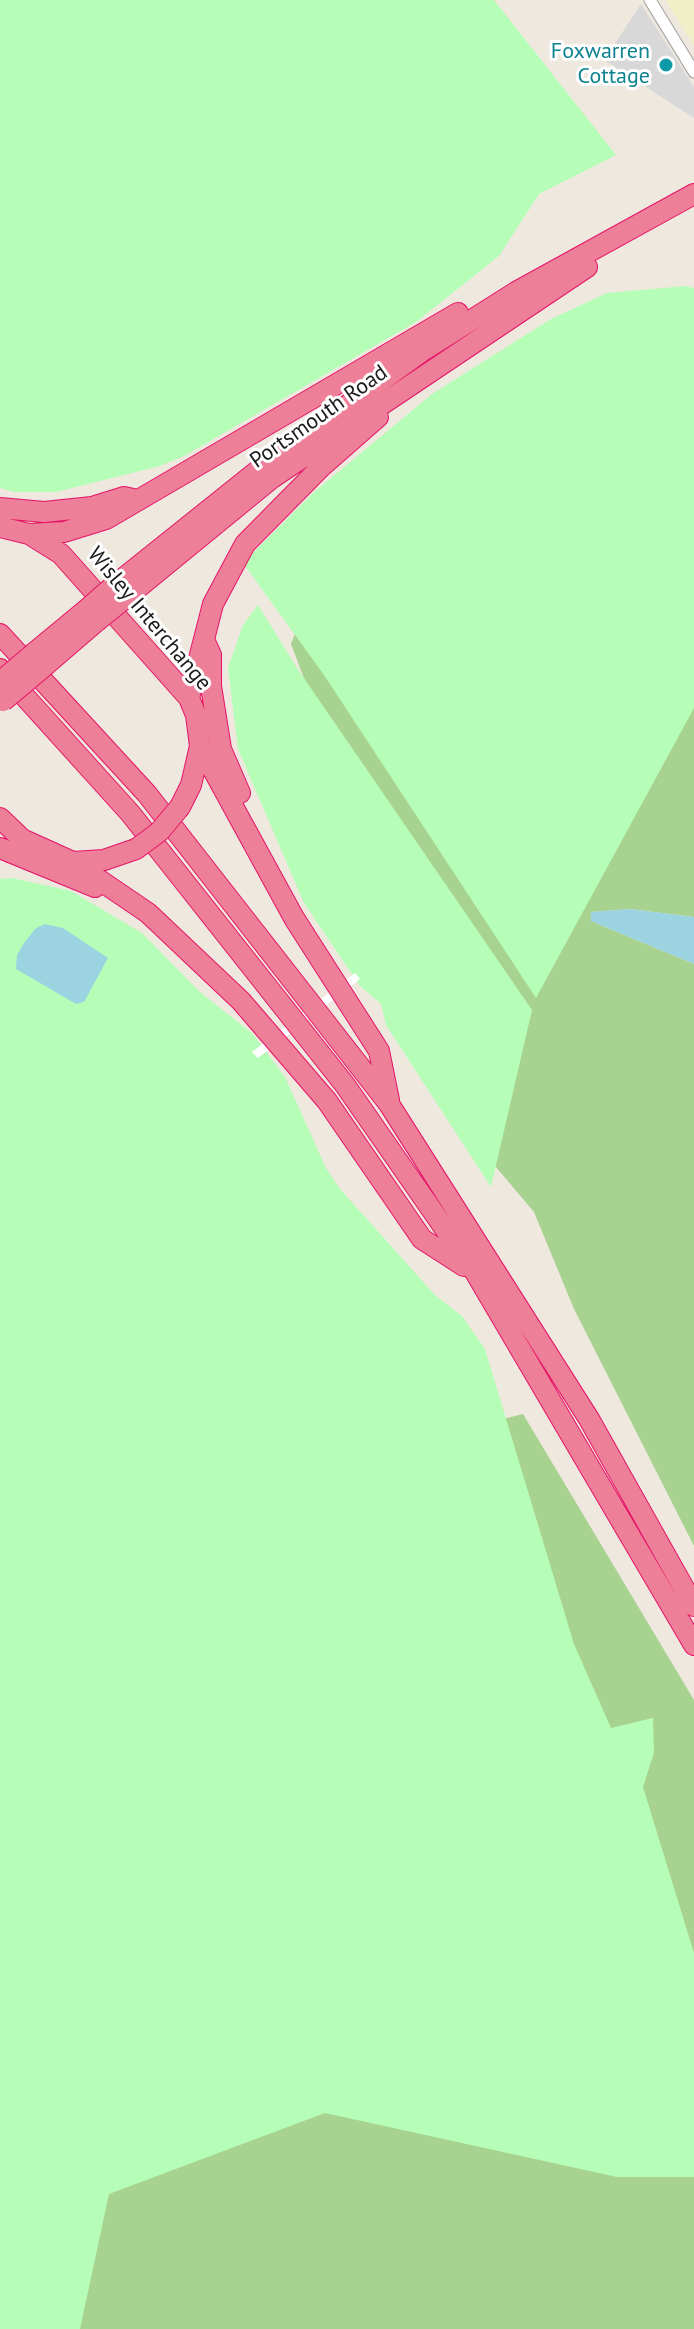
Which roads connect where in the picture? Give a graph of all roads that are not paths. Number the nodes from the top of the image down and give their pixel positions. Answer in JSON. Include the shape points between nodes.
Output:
{"nodes":[{"id":1,"x":650,"y":0,"type":"edge"},
{"id":2,"x":694,"y":72,"type":"edge"},
{"id":3,"x":694,"y":194,"type":"edge"},
{"id":4,"x":694,"y":209,"type":"edge"},
{"id":5,"x":538,"y":280,"type":"junction"},
{"id":6,"x":428,"y":371,"type":"junction"},
{"id":7,"x":137,"y":501,"type":"junction"},
{"id":8,"x":0,"y":508,"type":"edge"},
{"id":9,"x":0,"y":527,"type":"edge"},
{"id":10,"x":29,"y":534,"type":"junction"},
{"id":11,"x":117,"y":594,"type":"junction"},
{"id":12,"x":0,"y":634,"type":"edge"},
{"id":13,"x":203,"y":636,"type":"junction"},
{"id":14,"x":0,"y":669,"type":"edge"},
{"id":15,"x":1,"y":696,"type":"edge"},
{"id":16,"x":189,"y":698,"type":"junction"},
{"id":17,"x":200,"y":746,"type":"junction"},
{"id":18,"x":240,"y":817,"type":"junction"},
{"id":19,"x":0,"y":818,"type":"edge"},
{"id":20,"x":0,"y":837,"type":"edge"},
{"id":21,"x":22,"y":839,"type":"junction"},
{"id":22,"x":0,"y":848,"type":"edge"},
{"id":23,"x":73,"y":862,"type":"junction"},
{"id":24,"x":148,"y":913,"type":"junction"},
{"id":25,"x":389,"y":1104,"type":"junction"},
{"id":26,"x":475,"y":1272,"type":"junction"},
{"id":27,"x":694,"y":1606,"type":"edge"},
{"id":28,"x":694,"y":1645,"type":"edge"}],
"edges":[{"from":1,"to":2,"type":"street"},
{"from":3,"to":5,"type":"highway","name":"Portsmouth Road"},
{"from":4,"to":6,"type":"highway","name":"Portsmouth Road","via":[[550,289]]},
{"from":5,"to":7,"type":"highway","via":[[507,284]]},
{"from":5,"to":11,"type":"highway","name":"Portsmouth Road","via":[[352,400],[209,507]]},
{"from":6,"to":11,"type":"highway","name":"Portsmouth Road"},
{"from":6,"to":13,"type":"highway","via":[[255,532],[220,585]]},
{"from":7,"to":8,"type":"highway","via":[[124,497],[44,512]]},
{"from":7,"to":10,"type":"highway","via":[[79,529]]},
{"from":9,"to":10,"type":"highway","name":"Wisley Interchange"},
{"from":10,"to":16,"type":"highway","name":"Wisley Interchange","via":[[61,554]]},
{"from":11,"to":15,"type":"highway","name":"Portsmouth Road","bridge":true},
{"from":12,"to":25,"type":"highway","via":[[147,794]]},
{"from":13,"to":16,"type":"highway"},
{"from":13,"to":18,"type":"highway","via":[[211,655],[221,749],[241,796]]},
{"from":14,"to":26,"type":"highway","via":[[130,813],[248,958],[345,1085]]},
{"from":16,"to":17,"type":"highway","name":"Wisley Interchange"},
{"from":17,"to":18,"type":"highway"},
{"from":17,"to":23,"type":"highway","name":"Wisley Interchange","bridge":true,"via":[[191,785],[159,832],[136,849],[104,860]]},
{"from":18,"to":25,"type":"highway","via":[[294,918],[379,1051]]},
{"from":19,"to":21,"type":"highway"},
{"from":20,"to":21,"type":"highway"},
{"from":21,"to":23,"type":"highway"},
{"from":22,"to":24,"type":"highway"},
{"from":23,"to":24,"type":"highway"},
{"from":24,"to":26,"type":"highway","via":[[289,1053],[347,1127],[422,1239]]},
{"from":25,"to":27,"type":"highway","via":[[589,1419]]},
{"from":26,"to":28,"type":"highway"}]}
